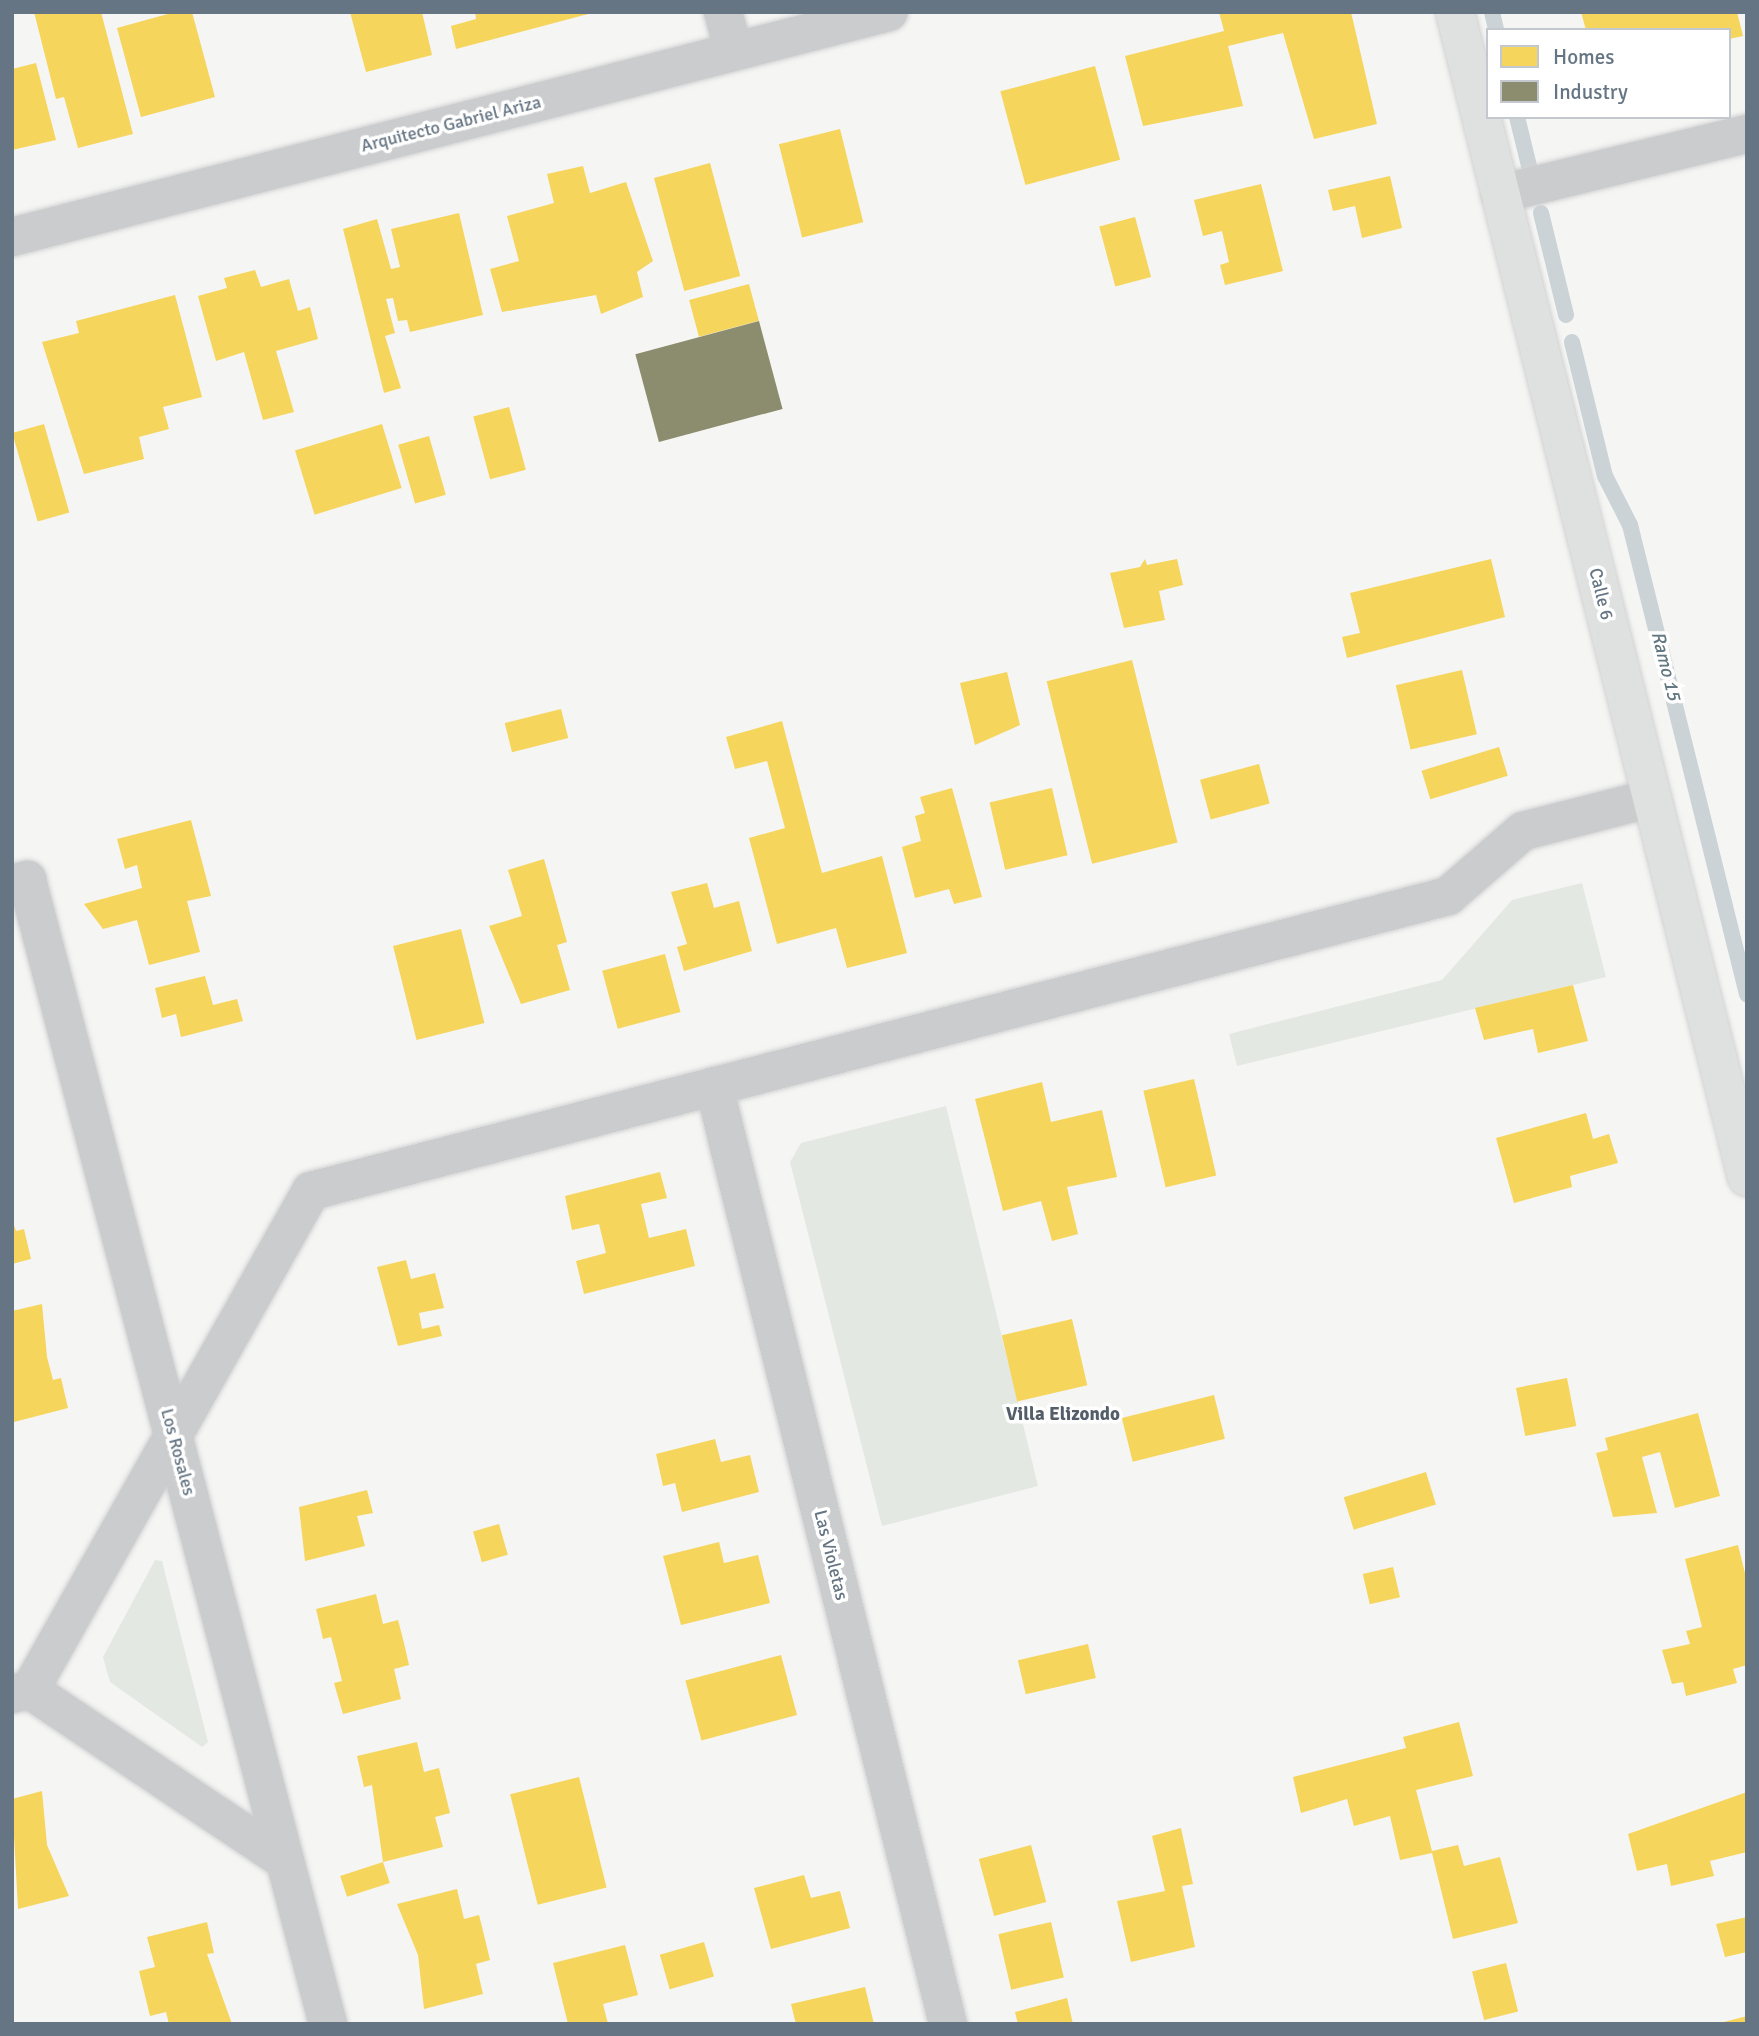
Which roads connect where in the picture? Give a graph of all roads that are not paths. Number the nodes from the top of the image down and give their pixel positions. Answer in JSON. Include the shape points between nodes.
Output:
{"nodes":[{"id":1,"x":723,"y":12,"type":"edge"},
{"id":2,"x":889,"y":12,"type":"edge"},
{"id":3,"x":1455,"y":12,"type":"edge"},
{"id":4,"x":734,"y":52,"type":"junction"},
{"id":5,"x":1747,"y":134,"type":"edge"},
{"id":6,"x":1500,"y":194,"type":"junction"},
{"id":7,"x":12,"y":237,"type":"edge"},
{"id":8,"x":1652,"y":798,"type":"junction"},
{"id":9,"x":20,"y":882,"type":"edge"},
{"id":10,"x":714,"y":1086,"type":"junction"},
{"id":11,"x":1747,"y":1177,"type":"edge"},
{"id":12,"x":173,"y":1435,"type":"junction"},
{"id":13,"x":21,"y":1692,"type":"edge"},
{"id":14,"x":285,"y":1860,"type":"junction"},
{"id":15,"x":328,"y":2024,"type":"edge"},
{"id":16,"x":948,"y":2024,"type":"edge"}],
"edges":[{"from":1,"to":4,"type":"street"},
{"from":2,"to":4,"type":"street","name":"Arquitecto Gabriel Ariza"},
{"from":3,"to":6,"type":"street","name":"Calle 6"},
{"from":4,"to":7,"type":"street","name":"Arquitecto Gabriel Ariza"},
{"from":5,"to":6,"type":"street"},
{"from":6,"to":8,"type":"street","name":"Calle 6"},
{"from":8,"to":10,"type":"street","via":[[1522,831],[1448,896]]},
{"from":8,"to":11,"type":"street","name":"Calle 6"},
{"from":9,"to":12,"type":"street","name":"Los Rosales"},
{"from":10,"to":12,"type":"street","via":[[310,1191]]},
{"from":10,"to":16,"type":"street","name":"Las Violetas"},
{"from":12,"to":13,"type":"street"},
{"from":12,"to":14,"type":"street","name":"Los Rosales"},
{"from":13,"to":14,"type":"street"},
{"from":14,"to":15,"type":"street","name":"Los Rosales"}]}
